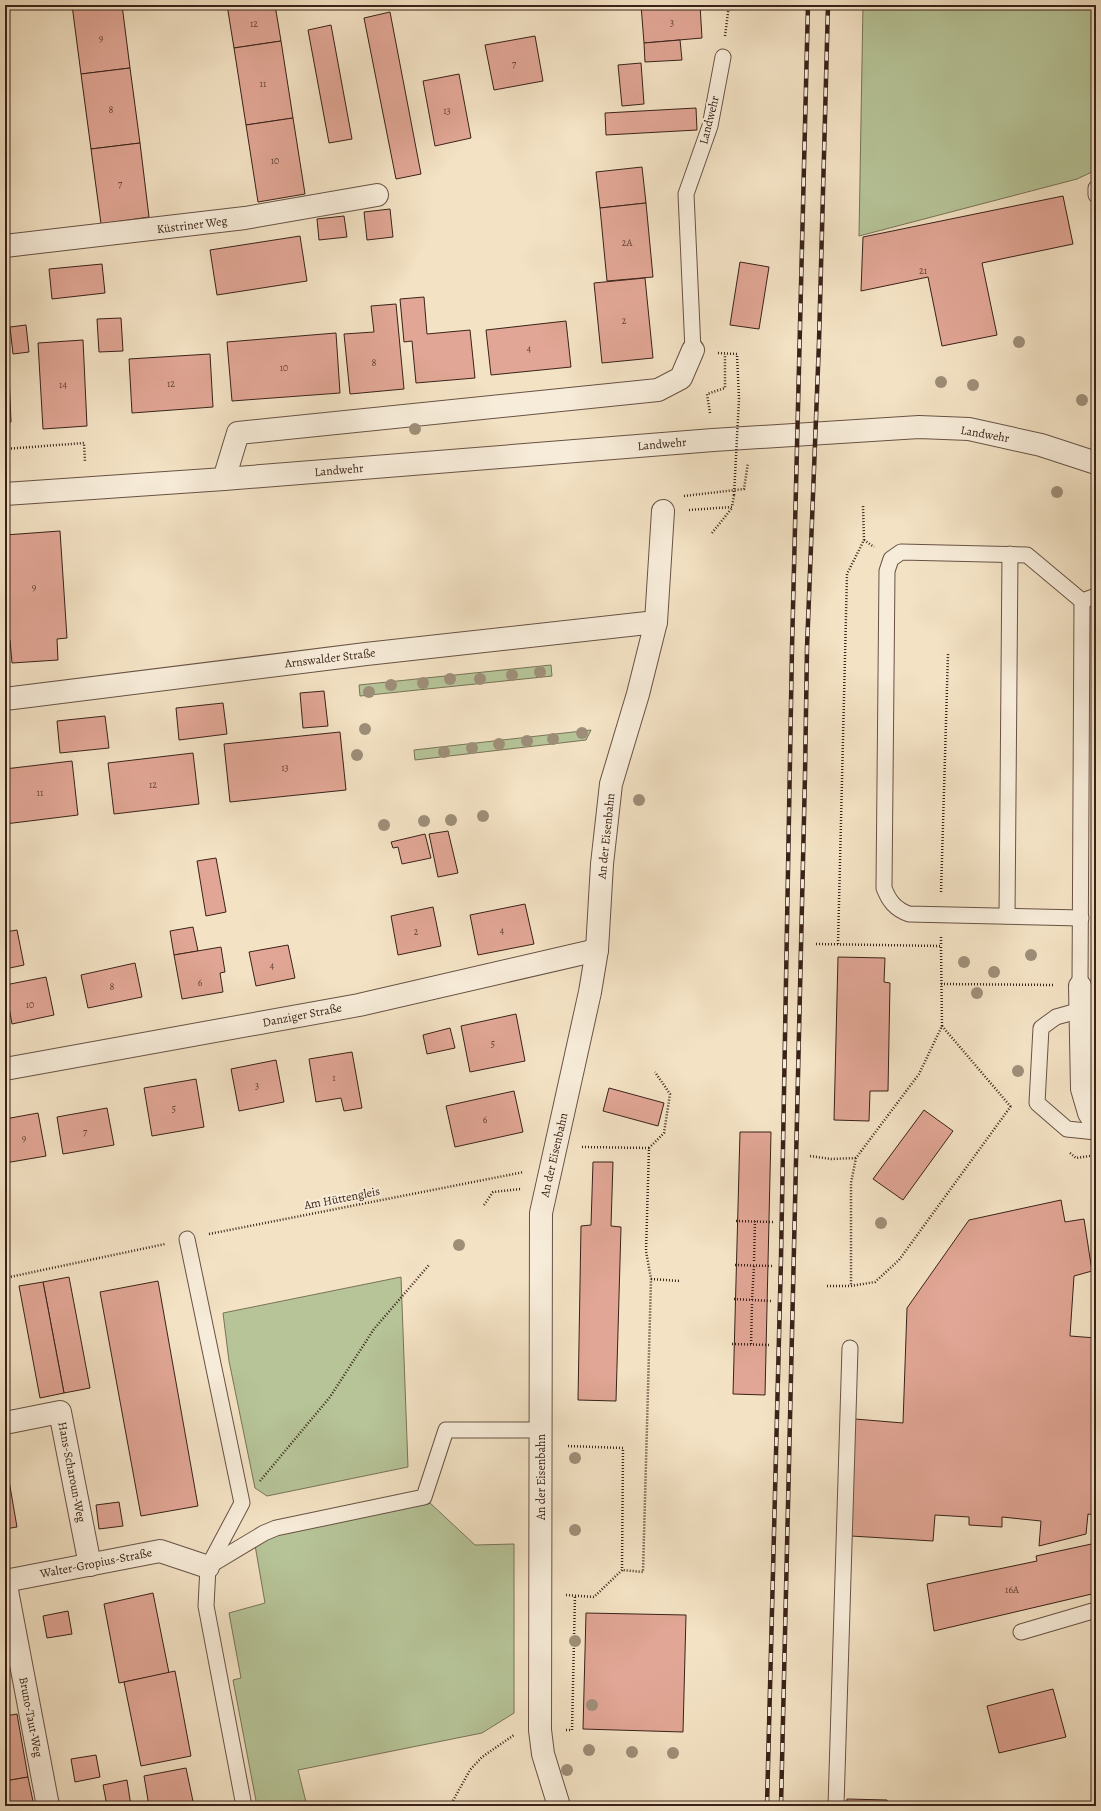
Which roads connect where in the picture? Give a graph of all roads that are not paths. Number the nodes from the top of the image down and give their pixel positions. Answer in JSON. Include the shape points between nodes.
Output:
{"nodes":[{"id":1,"x":723,"y":57,"type":"road end"},
{"id":2,"x":1096,"y":188,"type":"edge"},
{"id":3,"x":377,"y":195,"type":"dead end"},
{"id":4,"x":1096,"y":195,"type":"edge"},
{"id":5,"x":5,"y":246,"type":"edge"},
{"id":6,"x":693,"y":350,"type":"joint"},
{"id":7,"x":1096,"y":463,"type":"edge"},
{"id":8,"x":224,"y":479,"type":"junction"},
{"id":9,"x":5,"y":494,"type":"edge"},
{"id":10,"x":663,"y":511,"type":"road end"},
{"id":11,"x":1010,"y":554,"type":"junction"},
{"id":12,"x":1089,"y":598,"type":"edge"},
{"id":13,"x":656,"y":622,"type":"junction"},
{"id":14,"x":5,"y":699,"type":"edge"},
{"id":15,"x":1007,"y":916,"type":"junction"},
{"id":16,"x":1081,"y":918,"type":"junction"},
{"id":17,"x":597,"y":950,"type":"junction"},
{"id":18,"x":1080,"y":986,"type":"joint"},
{"id":19,"x":1081,"y":1010,"type":"junction"},
{"id":20,"x":5,"y":1070,"type":"edge"},
{"id":21,"x":1096,"y":1124,"type":"edge"},
{"id":22,"x":1096,"y":1132,"type":"edge"},
{"id":23,"x":187,"y":1239,"type":"road end"},
{"id":24,"x":850,"y":1348,"type":"dead end"},
{"id":25,"x":5,"y":1422,"type":"edge"},
{"id":26,"x":541,"y":1438,"type":"junction"},
{"id":27,"x":90,"y":1565,"type":"junction"},
{"id":28,"x":208,"y":1567,"type":"junction"},
{"id":29,"x":5,"y":1580,"type":"edge"},
{"id":30,"x":1096,"y":1610,"type":"edge"},
{"id":31,"x":1021,"y":1632,"type":"dead end"},
{"id":32,"x":48,"y":1806,"type":"edge"},
{"id":33,"x":244,"y":1806,"type":"edge"},
{"id":34,"x":559,"y":1806,"type":"edge"},
{"id":35,"x":836,"y":1806,"type":"edge"}],
"edges":[{"from":1,"to":6,"type":"lane","name":"Landwehr","via":[[710,126],[686,194]]},
{"from":2,"to":4,"type":"lane"},
{"from":3,"to":5,"type":"street","name":"Küstriner Weg","via":[[245,218]]},
{"from":6,"to":8,"type":"street","name":"Landwehr","via":[[681,378],[658,390],[238,433]]},
{"from":7,"to":8,"type":"street","name":"Landwehr","via":[[1041,445],[969,429],[919,427],[713,440]]},
{"from":8,"to":9,"type":"street","name":"Landwehr"},
{"from":10,"to":13,"type":"street","name":"An der Eisenbahn"},
{"from":11,"to":12,"type":"lane","via":[[1027,555]]},
{"from":11,"to":15,"type":"lane"},
{"from":11,"to":15,"type":"lane","via":[[901,552],[891,559],[887,571],[884,888],[890,902],[909,914]]},
{"from":12,"to":16,"type":"lane"},
{"from":13,"to":14,"type":"street","name":"Arnswalder Straße","via":[[358,655]]},
{"from":13,"to":17,"type":"street","name":"An der Eisenbahn","via":[[611,784],[602,864]]},
{"from":15,"to":16,"type":"lane"},
{"from":16,"to":18,"type":"lane"},
{"from":17,"to":20,"type":"street","name":"Danziger Straße","via":[[358,1005]]},
{"from":17,"to":26,"type":"street","name":"An der Eisenbahn","via":[[541,1213]]},
{"from":18,"to":19,"type":"street"},
{"from":19,"to":21,"type":"street","via":[[1082,1089],[1089,1113]]},
{"from":19,"to":22,"type":"lane","via":[[1056,1017],[1040,1028],[1037,1103],[1067,1128]]},
{"from":23,"to":28,"type":"lane","via":[[242,1503]]},
{"from":24,"to":35,"type":"lane"},
{"from":25,"to":27,"type":"street","name":"Hans-Scharoun-Weg","via":[[60,1412]]},
{"from":26,"to":28,"type":"lane","via":[[446,1430],[424,1497],[276,1528]]},
{"from":26,"to":34,"type":"street","name":"An der Eisenbahn","via":[[540,1730],[543,1754]]},
{"from":27,"to":28,"type":"street","name":"Walter-Gropius-Straße","via":[[160,1551]]},
{"from":27,"to":29,"type":"street","name":"Walter-Gropius-Straße"},
{"from":28,"to":33,"type":"lane","via":[[206,1606]]},
{"from":29,"to":32,"type":"street","name":"Bruno-Taut-Weg"},
{"from":30,"to":31,"type":"lane"}]}
